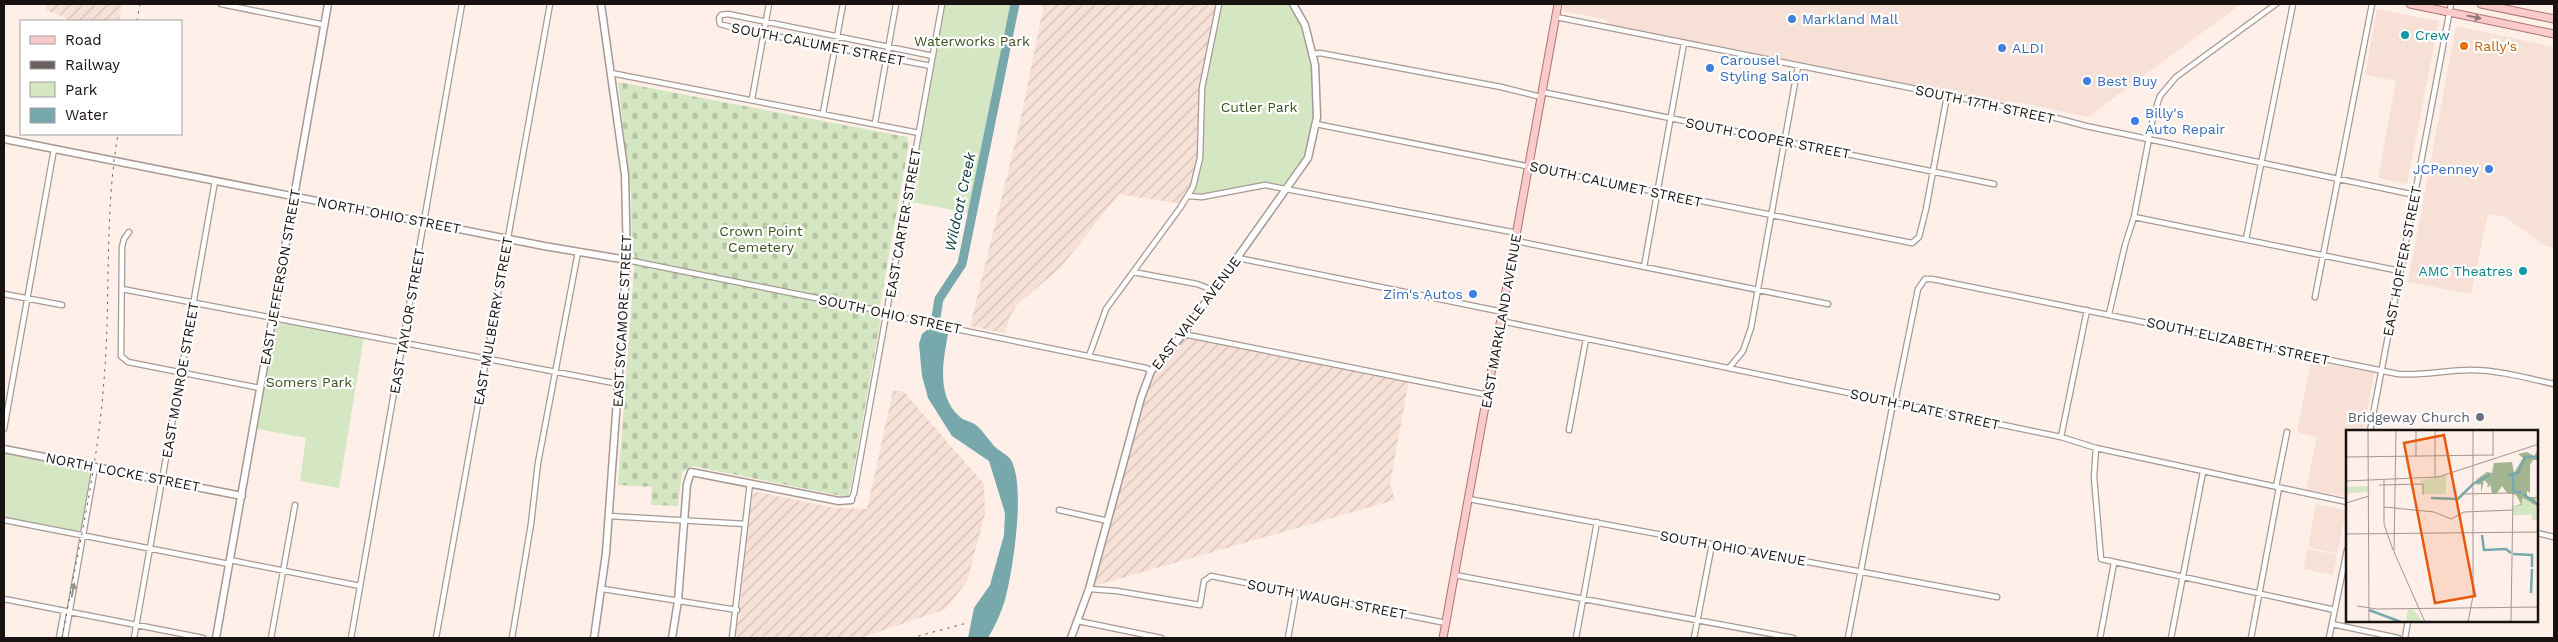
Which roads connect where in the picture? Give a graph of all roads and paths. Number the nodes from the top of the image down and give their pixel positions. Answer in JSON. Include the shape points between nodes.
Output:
{"nodes":[{"id":1,"x":221,"y":4,"type":"edge"},
{"id":2,"x":328,"y":4,"type":"edge"},
{"id":3,"x":462,"y":4,"type":"edge"},
{"id":4,"x":550,"y":4,"type":"edge"},
{"id":5,"x":600,"y":4,"type":"edge"},
{"id":6,"x":769,"y":4,"type":"edge"},
{"id":7,"x":843,"y":4,"type":"edge"},
{"id":8,"x":896,"y":4,"type":"edge"},
{"id":9,"x":942,"y":4,"type":"edge"},
{"id":10,"x":1220,"y":4,"type":"edge"},
{"id":11,"x":1293,"y":4,"type":"edge"},
{"id":12,"x":1558,"y":4,"type":"edge"},
{"id":13,"x":2276,"y":4,"type":"edge"},
{"id":14,"x":2294,"y":4,"type":"edge"},
{"id":15,"x":2372,"y":4,"type":"edge"},
{"id":16,"x":2410,"y":4,"type":"edge"},
{"id":17,"x":2451,"y":4,"type":"edge"},
{"id":18,"x":2481,"y":4,"type":"edge"},
{"id":19,"x":245,"y":6,"type":"edge"},
{"id":20,"x":2449,"y":12,"type":"junction"},
{"id":21,"x":1556,"y":17,"type":"junction"},
{"id":22,"x":2554,"y":19,"type":"edge"},
{"id":23,"x":766,"y":22,"type":"junction"},
{"id":24,"x":324,"y":25,"type":"junction"},
{"id":25,"x":764,"y":33,"type":"junction"},
{"id":26,"x":2554,"y":34,"type":"edge"},
{"id":27,"x":837,"y":36,"type":"junction"},
{"id":28,"x":1684,"y":43,"type":"junction"},
{"id":29,"x":888,"y":46,"type":"junction"},
{"id":30,"x":835,"y":48,"type":"junction"},
{"id":31,"x":1313,"y":54,"type":"junction"},
{"id":32,"x":933,"y":56,"type":"junction"},
{"id":33,"x":886,"y":58,"type":"junction"},
{"id":34,"x":931,"y":66,"type":"junction"},
{"id":35,"x":1798,"y":66,"type":"junction"},
{"id":36,"x":611,"y":73,"type":"junction"},
{"id":37,"x":1542,"y":94,"type":"junction"},
{"id":38,"x":1947,"y":96,"type":"junction"},
{"id":39,"x":752,"y":99,"type":"junction"},
{"id":40,"x":823,"y":113,"type":"junction"},
{"id":41,"x":1671,"y":118,"type":"junction"},
{"id":42,"x":875,"y":123,"type":"junction"},
{"id":43,"x":1316,"y":124,"type":"junction"},
{"id":44,"x":919,"y":133,"type":"junction"},
{"id":45,"x":4,"y":139,"type":"edge"},
{"id":46,"x":2149,"y":140,"type":"junction"},
{"id":47,"x":1784,"y":141,"type":"junction"},
{"id":48,"x":54,"y":149,"type":"junction"},
{"id":49,"x":2262,"y":163,"type":"junction"},
{"id":50,"x":1529,"y":166,"type":"junction"},
{"id":51,"x":1933,"y":171,"type":"junction"},
{"id":52,"x":2338,"y":178,"type":"junction"},
{"id":53,"x":215,"y":181,"type":"junction"},
{"id":54,"x":1994,"y":184,"type":"dead end"},
{"id":55,"x":1288,"y":189,"type":"junction"},
{"id":56,"x":1657,"y":192,"type":"junction"},
{"id":57,"x":2415,"y":195,"type":"junction"},
{"id":58,"x":295,"y":196,"type":"junction"},
{"id":59,"x":1188,"y":196,"type":"junction"},
{"id":60,"x":1772,"y":216,"type":"junction"},
{"id":61,"x":2134,"y":217,"type":"junction"},
{"id":62,"x":424,"y":222,"type":"junction"},
{"id":63,"x":129,"y":232,"type":"dead end"},
{"id":64,"x":1517,"y":233,"type":"junction"},
{"id":65,"x":508,"y":238,"type":"junction"},
{"id":66,"x":2246,"y":239,"type":"junction"},
{"id":67,"x":1516,"y":241,"type":"junction"},
{"id":68,"x":578,"y":252,"type":"junction"},
{"id":69,"x":2323,"y":256,"type":"junction"},
{"id":70,"x":1238,"y":258,"type":"junction"},
{"id":71,"x":627,"y":260,"type":"junction"},
{"id":72,"x":1644,"y":267,"type":"junction"},
{"id":73,"x":2400,"y":271,"type":"junction"},
{"id":74,"x":1133,"y":272,"type":"junction"},
{"id":75,"x":122,"y":289,"type":"junction"},
{"id":76,"x":1758,"y":290,"type":"junction"},
{"id":77,"x":1214,"y":291,"type":"junction"},
{"id":78,"x":4,"y":294,"type":"edge"},
{"id":79,"x":2315,"y":297,"type":"dead end"},
{"id":80,"x":27,"y":298,"type":"junction"},
{"id":81,"x":194,"y":302,"type":"junction"},
{"id":82,"x":1828,"y":304,"type":"dead end"},
{"id":83,"x":62,"y":305,"type":"dead end"},
{"id":84,"x":2087,"y":310,"type":"junction"},
{"id":85,"x":1503,"y":312,"type":"junction"},
{"id":86,"x":886,"y":313,"type":"junction"},
{"id":87,"x":2109,"y":314,"type":"junction"},
{"id":88,"x":271,"y":319,"type":"junction"},
{"id":89,"x":1501,"y":322,"type":"junction"},
{"id":90,"x":1183,"y":334,"type":"junction"},
{"id":91,"x":1586,"y":339,"type":"junction"},
{"id":92,"x":404,"y":344,"type":"junction"},
{"id":93,"x":1089,"y":356,"type":"junction"},
{"id":94,"x":486,"y":360,"type":"junction"},
{"id":95,"x":1729,"y":368,"type":"junction"},
{"id":96,"x":1151,"y":371,"type":"junction"},
{"id":97,"x":2381,"y":371,"type":"junction"},
{"id":98,"x":181,"y":372,"type":"junction"},
{"id":99,"x":555,"y":372,"type":"junction"},
{"id":100,"x":619,"y":384,"type":"junction"},
{"id":101,"x":2554,"y":384,"type":"edge"},
{"id":102,"x":260,"y":388,"type":"junction"},
{"id":103,"x":1488,"y":395,"type":"junction"},
{"id":104,"x":1894,"y":402,"type":"junction"},
{"id":105,"x":4,"y":429,"type":"edge"},
{"id":106,"x":1569,"y":430,"type":"dead end"},
{"id":107,"x":2370,"y":430,"type":"edge"},
{"id":108,"x":2286,"y":432,"type":"dead end"},
{"id":109,"x":2061,"y":436,"type":"junction"},
{"id":110,"x":4,"y":448,"type":"edge"},
{"id":111,"x":2096,"y":448,"type":"junction"},
{"id":112,"x":94,"y":467,"type":"junction"},
{"id":113,"x":2203,"y":472,"type":"junction"},
{"id":114,"x":162,"y":480,"type":"junction"},
{"id":115,"x":750,"y":483,"type":"junction"},
{"id":116,"x":2277,"y":488,"type":"junction"},
{"id":117,"x":242,"y":496,"type":"junction"},
{"id":118,"x":1469,"y":499,"type":"junction"},
{"id":119,"x":850,"y":500,"type":"joint"},
{"id":120,"x":2346,"y":502,"type":"edge"},
{"id":121,"x":296,"y":505,"type":"dead end"},
{"id":122,"x":1060,"y":510,"type":"dead end"},
{"id":123,"x":609,"y":516,"type":"junction"},
{"id":124,"x":4,"y":520,"type":"edge"},
{"id":125,"x":685,"y":521,"type":"junction"},
{"id":126,"x":1108,"y":521,"type":"junction"},
{"id":127,"x":1597,"y":522,"type":"junction"},
{"id":128,"x":745,"y":524,"type":"junction"},
{"id":129,"x":2538,"y":533,"type":"edge"},
{"id":130,"x":83,"y":535,"type":"junction"},
{"id":131,"x":2554,"y":537,"type":"edge"},
{"id":132,"x":1712,"y":544,"type":"junction"},
{"id":133,"x":149,"y":548,"type":"junction"},
{"id":134,"x":2346,"y":555,"type":"edge"},
{"id":135,"x":230,"y":562,"type":"junction"},
{"id":136,"x":2114,"y":563,"type":"junction"},
{"id":137,"x":283,"y":571,"type":"junction"},
{"id":138,"x":1860,"y":571,"type":"junction"},
{"id":139,"x":1455,"y":575,"type":"junction"},
{"id":140,"x":2183,"y":577,"type":"junction"},
{"id":141,"x":360,"y":586,"type":"junction"},
{"id":142,"x":603,"y":589,"type":"junction"},
{"id":143,"x":1089,"y":589,"type":"junction"},
{"id":144,"x":1296,"y":593,"type":"junction"},
{"id":145,"x":2259,"y":593,"type":"junction"},
{"id":146,"x":1997,"y":597,"type":"dead end"},
{"id":147,"x":4,"y":599,"type":"edge"},
{"id":148,"x":1583,"y":599,"type":"junction"},
{"id":149,"x":678,"y":600,"type":"junction"},
{"id":150,"x":737,"y":610,"type":"junction"},
{"id":151,"x":2335,"y":610,"type":"junction"},
{"id":152,"x":66,"y":612,"type":"junction"},
{"id":153,"x":1698,"y":620,"type":"junction"},
{"id":154,"x":1078,"y":621,"type":"junction"},
{"id":155,"x":1446,"y":622,"type":"junction"},
{"id":156,"x":2408,"y":622,"type":"edge"},
{"id":157,"x":2332,"y":624,"type":"junction"},
{"id":158,"x":136,"y":625,"type":"junction"},
{"id":159,"x":59,"y":638,"type":"edge"},
{"id":160,"x":65,"y":638,"type":"edge"},
{"id":161,"x":134,"y":638,"type":"edge"},
{"id":162,"x":203,"y":638,"type":"edge"},
{"id":163,"x":216,"y":638,"type":"edge"},
{"id":164,"x":270,"y":638,"type":"edge"},
{"id":165,"x":351,"y":638,"type":"edge"},
{"id":166,"x":436,"y":638,"type":"edge"},
{"id":167,"x":512,"y":638,"type":"edge"},
{"id":168,"x":594,"y":638,"type":"edge"},
{"id":169,"x":672,"y":638,"type":"edge"},
{"id":170,"x":732,"y":638,"type":"edge"},
{"id":171,"x":1071,"y":638,"type":"edge"},
{"id":172,"x":1161,"y":638,"type":"edge"},
{"id":173,"x":1288,"y":638,"type":"edge"},
{"id":174,"x":1444,"y":638,"type":"edge"},
{"id":175,"x":1576,"y":638,"type":"edge"},
{"id":176,"x":1694,"y":638,"type":"edge"},
{"id":177,"x":1793,"y":638,"type":"edge"},
{"id":178,"x":1848,"y":638,"type":"edge"},
{"id":179,"x":2100,"y":638,"type":"edge"},
{"id":180,"x":2171,"y":638,"type":"edge"},
{"id":181,"x":2251,"y":638,"type":"edge"},
{"id":182,"x":2329,"y":638,"type":"edge"},
{"id":183,"x":2398,"y":638,"type":"edge"},
{"id":184,"x":2404,"y":638,"type":"edge"}],
"edges":[{"from":1,"to":19,"type":"street"},
{"from":2,"to":24,"type":"street","name":"EAST JEFFERSON STREET"},
{"from":3,"to":62,"type":"street","name":"EAST TAYLOR STREET"},
{"from":4,"to":65,"type":"street","name":"EAST MULBERRY STREET"},
{"from":5,"to":36,"type":"street","name":"EAST SYCAMORE STREET"},
{"from":6,"to":23,"type":"street"},
{"from":7,"to":27,"type":"street"},
{"from":8,"to":29,"type":"street"},
{"from":9,"to":32,"type":"street","name":"EAST CARTER STREET"},
{"from":10,"to":59,"type":"street","via":[[1202,88],[1199,167]]},
{"from":11,"to":31,"type":"street","name":"EAST VAILE AVENUE","via":[[1305,25]]},
{"from":12,"to":21,"type":"main road","name":"EAST MARKLAND AVENUE"},
{"from":13,"to":46,"type":"street","via":[[2166,86],[2158,100]]},
{"from":14,"to":49,"type":"street"},
{"from":15,"to":52,"type":"street"},
{"from":16,"to":20,"type":"main road"},
{"from":17,"to":20,"type":"street","name":"EAST HOFFER STREET"},
{"from":18,"to":22,"type":"main road"},
{"from":19,"to":24,"type":"street"},
{"from":20,"to":26,"type":"main road","one_way":true},
{"from":20,"to":57,"type":"street","name":"EAST HOFFER STREET"},
{"from":21,"to":28,"type":"street","name":"SOUTH 17TH STREET"},
{"from":21,"to":37,"type":"main road","name":"EAST MARKLAND AVENUE"},
{"from":23,"to":25,"type":"street"},
{"from":23,"to":25,"type":"street","name":"SOUTH CALUMET STREET","via":[[728,14],[719,18],[720,24]]},
{"from":23,"to":27,"type":"street","name":"SOUTH CALUMET STREET"},
{"from":24,"to":58,"type":"street","name":"EAST JEFFERSON STREET"},
{"from":25,"to":30,"type":"street","name":"SOUTH CALUMET STREET"},
{"from":25,"to":39,"type":"street"},
{"from":27,"to":29,"type":"street","name":"SOUTH CALUMET STREET"},
{"from":27,"to":30,"type":"street"},
{"from":28,"to":35,"type":"street","name":"SOUTH 17TH STREET"},
{"from":28,"to":41,"type":"street"},
{"from":29,"to":32,"type":"street","name":"SOUTH CALUMET STREET"},
{"from":29,"to":33,"type":"street"},
{"from":30,"to":33,"type":"street","name":"SOUTH CALUMET STREET"},
{"from":30,"to":40,"type":"street"},
{"from":31,"to":37,"type":"street","name":"SOUTH COOPER STREET"},
{"from":31,"to":43,"type":"street","name":"EAST VAILE AVENUE","via":[[1317,88]]},
{"from":32,"to":34,"type":"street","name":"EAST CARTER STREET"},
{"from":33,"to":34,"type":"street","name":"SOUTH CALUMET STREET"},
{"from":33,"to":42,"type":"street"},
{"from":34,"to":44,"type":"street","name":"EAST CARTER STREET"},
{"from":35,"to":38,"type":"street","name":"SOUTH 17TH STREET"},
{"from":35,"to":47,"type":"street"},
{"from":36,"to":39,"type":"street"},
{"from":36,"to":71,"type":"street","name":"EAST SYCAMORE STREET","via":[[625,175]]},
{"from":37,"to":41,"type":"street","name":"SOUTH COOPER STREET"},
{"from":37,"to":50,"type":"main road","name":"EAST MARKLAND AVENUE"},
{"from":38,"to":46,"type":"street","name":"SOUTH 17TH STREET"},
{"from":38,"to":51,"type":"street"},
{"from":39,"to":40,"type":"street"},
{"from":40,"to":42,"type":"street"},
{"from":41,"to":47,"type":"street","name":"SOUTH COOPER STREET"},
{"from":41,"to":56,"type":"street"},
{"from":42,"to":44,"type":"street"},
{"from":43,"to":50,"type":"street","name":"SOUTH CALUMET STREET"},
{"from":43,"to":55,"type":"street","name":"EAST VAILE AVENUE","via":[[1308,158]]},
{"from":44,"to":86,"type":"street","name":"EAST CARTER STREET"},
{"from":45,"to":48,"type":"street","name":"NORTH OHIO STREET"},
{"from":46,"to":49,"type":"street","name":"SOUTH 17TH STREET"},
{"from":46,"to":61,"type":"street"},
{"from":47,"to":51,"type":"street","name":"SOUTH COOPER STREET"},
{"from":47,"to":60,"type":"street"},
{"from":48,"to":53,"type":"street","name":"NORTH OHIO STREET"},
{"from":48,"to":80,"type":"street"},
{"from":49,"to":52,"type":"street","name":"SOUTH 17TH STREET"},
{"from":49,"to":66,"type":"street"},
{"from":50,"to":56,"type":"street","name":"SOUTH CALUMET STREET"},
{"from":50,"to":64,"type":"main road","name":"EAST MARKLAND AVENUE"},
{"from":51,"to":54,"type":"street","name":"SOUTH COOPER STREET"},
{"from":51,"to":60,"type":"street","name":"SOUTH CALUMET STREET","via":[[1916,241],[1908,243]]},
{"from":52,"to":57,"type":"street","name":"SOUTH 17TH STREET"},
{"from":52,"to":69,"type":"street"},
{"from":53,"to":58,"type":"street","name":"NORTH OHIO STREET"},
{"from":53,"to":81,"type":"street","name":"EAST MONROE STREET"},
{"from":55,"to":59,"type":"street","via":[[1266,185],[1202,197]]},
{"from":55,"to":64,"type":"street"},
{"from":55,"to":70,"type":"street","name":"EAST VAILE AVENUE"},
{"from":56,"to":60,"type":"street","name":"SOUTH CALUMET STREET"},
{"from":56,"to":72,"type":"street"},
{"from":57,"to":73,"type":"street","name":"EAST HOFFER STREET"},
{"from":58,"to":62,"type":"street","name":"NORTH OHIO STREET"},
{"from":58,"to":88,"type":"street","name":"EAST JEFFERSON STREET"},
{"from":59,"to":74,"type":"street"},
{"from":60,"to":76,"type":"street"},
{"from":61,"to":66,"type":"street"},
{"from":61,"to":87,"type":"street"},
{"from":62,"to":65,"type":"street","name":"NORTH OHIO STREET"},
{"from":62,"to":92,"type":"street","name":"EAST TAYLOR STREET"},
{"from":63,"to":75,"type":"street","via":[[122,247]]},
{"from":64,"to":67,"type":"main road","name":"EAST MARKLAND AVENUE"},
{"from":65,"to":68,"type":"street","name":"NORTH OHIO STREET"},
{"from":65,"to":94,"type":"street","name":"EAST MULBERRY STREET"},
{"from":66,"to":69,"type":"street"},
{"from":67,"to":72,"type":"street"},
{"from":67,"to":85,"type":"main road","name":"EAST MARKLAND AVENUE"},
{"from":68,"to":71,"type":"street","name":"NORTH OHIO STREET"},
{"from":68,"to":99,"type":"street"},
{"from":69,"to":73,"type":"street"},
{"from":69,"to":79,"type":"street"},
{"from":70,"to":77,"type":"street","name":"EAST VAILE AVENUE"},
{"from":70,"to":85,"type":"street"},
{"from":71,"to":86,"type":"street","name":"SOUTH OHIO STREET"},
{"from":71,"to":100,"type":"street","name":"EAST SYCAMORE STREET"},
{"from":72,"to":76,"type":"street"},
{"from":73,"to":97,"type":"street","name":"EAST HOFFER STREET"},
{"from":74,"to":77,"type":"street","via":[[1197,284]]},
{"from":74,"to":93,"type":"street","via":[[1102,317]]},
{"from":75,"to":81,"type":"street"},
{"from":75,"to":98,"type":"street","via":[[121,356],[128,362]]},
{"from":76,"to":82,"type":"street"},
{"from":76,"to":95,"type":"street","via":[[1747,342]]},
{"from":77,"to":90,"type":"street","name":"EAST VAILE AVENUE"},
{"from":78,"to":80,"type":"street"},
{"from":80,"to":83,"type":"street"},
{"from":80,"to":105,"type":"street"},
{"from":81,"to":88,"type":"street"},
{"from":81,"to":98,"type":"street","name":"EAST MONROE STREET"},
{"from":84,"to":87,"type":"street","name":"SOUTH ELIZABETH STREET"},
{"from":84,"to":104,"type":"street","name":"SOUTH ELIZABETH STREET","via":[[1932,278],[1923,280],[1918,289]]},
{"from":84,"to":109,"type":"street"},
{"from":85,"to":89,"type":"main road","name":"EAST MARKLAND AVENUE"},
{"from":86,"to":93,"type":"street","name":"SOUTH OHIO STREET"},
{"from":86,"to":119,"type":"street","name":"EAST CARTER STREET","via":[[854,493]]},
{"from":87,"to":97,"type":"street","name":"SOUTH ELIZABETH STREET"},
{"from":88,"to":92,"type":"street"},
{"from":88,"to":102,"type":"street","name":"EAST JEFFERSON STREET"},
{"from":89,"to":91,"type":"street","name":"SOUTH PLATE STREET"},
{"from":89,"to":103,"type":"main road","name":"EAST MARKLAND AVENUE"},
{"from":90,"to":96,"type":"street","name":"EAST VAILE AVENUE"},
{"from":90,"to":103,"type":"street"},
{"from":91,"to":95,"type":"street","name":"SOUTH PLATE STREET"},
{"from":91,"to":106,"type":"street"},
{"from":92,"to":94,"type":"street"},
{"from":92,"to":141,"type":"street","name":"EAST TAYLOR STREET"},
{"from":93,"to":96,"type":"street","name":"SOUTH OHIO STREET"},
{"from":94,"to":99,"type":"street"},
{"from":94,"to":166,"type":"street","name":"EAST MULBERRY STREET"},
{"from":95,"to":104,"type":"street","name":"SOUTH PLATE STREET"},
{"from":96,"to":126,"type":"street","name":"EAST VAILE AVENUE"},
{"from":97,"to":101,"type":"street","name":"SOUTH ELIZABETH STREET","via":[[2412,375],[2485,370]]},
{"from":97,"to":107,"type":"street","name":"EAST HOFFER STREET"},
{"from":98,"to":102,"type":"street"},
{"from":98,"to":114,"type":"street","name":"EAST MONROE STREET"},
{"from":99,"to":100,"type":"street"},
{"from":99,"to":167,"type":"street"},
{"from":100,"to":123,"type":"street","name":"EAST SYCAMORE STREET"},
{"from":102,"to":117,"type":"street","name":"EAST JEFFERSON STREET"},
{"from":103,"to":118,"type":"main road","name":"EAST MARKLAND AVENUE"},
{"from":104,"to":109,"type":"street","name":"SOUTH PLATE STREET"},
{"from":104,"to":138,"type":"street"},
{"from":108,"to":116,"type":"street"},
{"from":109,"to":111,"type":"street","name":"SOUTH PLATE STREET"},
{"from":110,"to":112,"type":"street","name":"NORTH LOCKE STREET"},
{"from":111,"to":113,"type":"street","name":"SOUTH PLATE STREET"},
{"from":111,"to":136,"type":"street","via":[[2094,477],[2101,560]]},
{"from":112,"to":114,"type":"street","name":"NORTH LOCKE STREET"},
{"from":112,"to":130,"type":"street"},
{"from":113,"to":116,"type":"street","name":"SOUTH PLATE STREET"},
{"from":113,"to":140,"type":"street"},
{"from":114,"to":117,"type":"street","name":"NORTH LOCKE STREET"},
{"from":114,"to":133,"type":"street","name":"EAST MONROE STREET"},
{"from":115,"to":119,"type":"street","via":[[839,502]]},
{"from":115,"to":125,"type":"street","via":[[691,472],[687,484]]},
{"from":115,"to":128,"type":"street"},
{"from":116,"to":120,"type":"street","name":"SOUTH PLATE STREET"},
{"from":116,"to":145,"type":"street"},
{"from":117,"to":135,"type":"street","name":"EAST JEFFERSON STREET"},
{"from":118,"to":127,"type":"street","name":"SOUTH OHIO AVENUE"},
{"from":118,"to":139,"type":"main road","name":"EAST MARKLAND AVENUE"},
{"from":121,"to":137,"type":"street"},
{"from":122,"to":126,"type":"street"},
{"from":123,"to":125,"type":"street"},
{"from":123,"to":142,"type":"street","name":"EAST SYCAMORE STREET"},
{"from":124,"to":130,"type":"street"},
{"from":125,"to":128,"type":"street"},
{"from":125,"to":149,"type":"street"},
{"from":126,"to":143,"type":"street","name":"EAST VAILE AVENUE"},
{"from":127,"to":132,"type":"street","name":"SOUTH OHIO AVENUE"},
{"from":127,"to":148,"type":"street"},
{"from":128,"to":150,"type":"street"},
{"from":129,"to":131,"type":"street"},
{"from":130,"to":133,"type":"street"},
{"from":152,"to":130,"type":"street","one_way":true},
{"from":132,"to":138,"type":"street","name":"SOUTH OHIO AVENUE"},
{"from":132,"to":153,"type":"street"},
{"from":133,"to":135,"type":"street"},
{"from":133,"to":158,"type":"street","name":"EAST MONROE STREET"},
{"from":134,"to":151,"type":"street"},
{"from":135,"to":137,"type":"street"},
{"from":135,"to":163,"type":"street","name":"EAST JEFFERSON STREET"},
{"from":136,"to":140,"type":"street"},
{"from":136,"to":179,"type":"street"},
{"from":137,"to":141,"type":"street"},
{"from":137,"to":164,"type":"street"},
{"from":138,"to":146,"type":"street","name":"SOUTH OHIO AVENUE"},
{"from":138,"to":178,"type":"street"},
{"from":139,"to":148,"type":"street"},
{"from":139,"to":155,"type":"main road","name":"EAST MARKLAND AVENUE"},
{"from":140,"to":145,"type":"street"},
{"from":140,"to":180,"type":"street"},
{"from":141,"to":165,"type":"street","name":"EAST TAYLOR STREET"},
{"from":142,"to":149,"type":"street"},
{"from":142,"to":168,"type":"street","name":"EAST SYCAMORE STREET"},
{"from":143,"to":144,"type":"street","name":"SOUTH WAUGH STREET","via":[[1200,605],[1204,581],[1208,576]]},
{"from":143,"to":154,"type":"street","name":"EAST VAILE AVENUE"},
{"from":144,"to":155,"type":"street","name":"SOUTH WAUGH STREET"},
{"from":144,"to":173,"type":"street"},
{"from":145,"to":151,"type":"street"},
{"from":145,"to":181,"type":"street"},
{"from":147,"to":152,"type":"street"},
{"from":148,"to":153,"type":"street"},
{"from":148,"to":175,"type":"street"},
{"from":149,"to":150,"type":"street"},
{"from":149,"to":169,"type":"street"},
{"from":150,"to":170,"type":"street"},
{"from":151,"to":157,"type":"street"},
{"from":152,"to":158,"type":"street"},
{"from":152,"to":159,"type":"street"},
{"from":152,"to":160,"type":"street"},
{"from":153,"to":176,"type":"street"},
{"from":153,"to":177,"type":"street"},
{"from":154,"to":171,"type":"street","name":"EAST VAILE AVENUE"},
{"from":154,"to":172,"type":"street"},
{"from":155,"to":174,"type":"main road","name":"EAST MARKLAND AVENUE"},
{"from":156,"to":184,"type":"street"},
{"from":157,"to":182,"type":"street"},
{"from":157,"to":183,"type":"street"},
{"from":158,"to":161,"type":"street","name":"EAST MONROE STREET"},
{"from":158,"to":162,"type":"street"}]}
